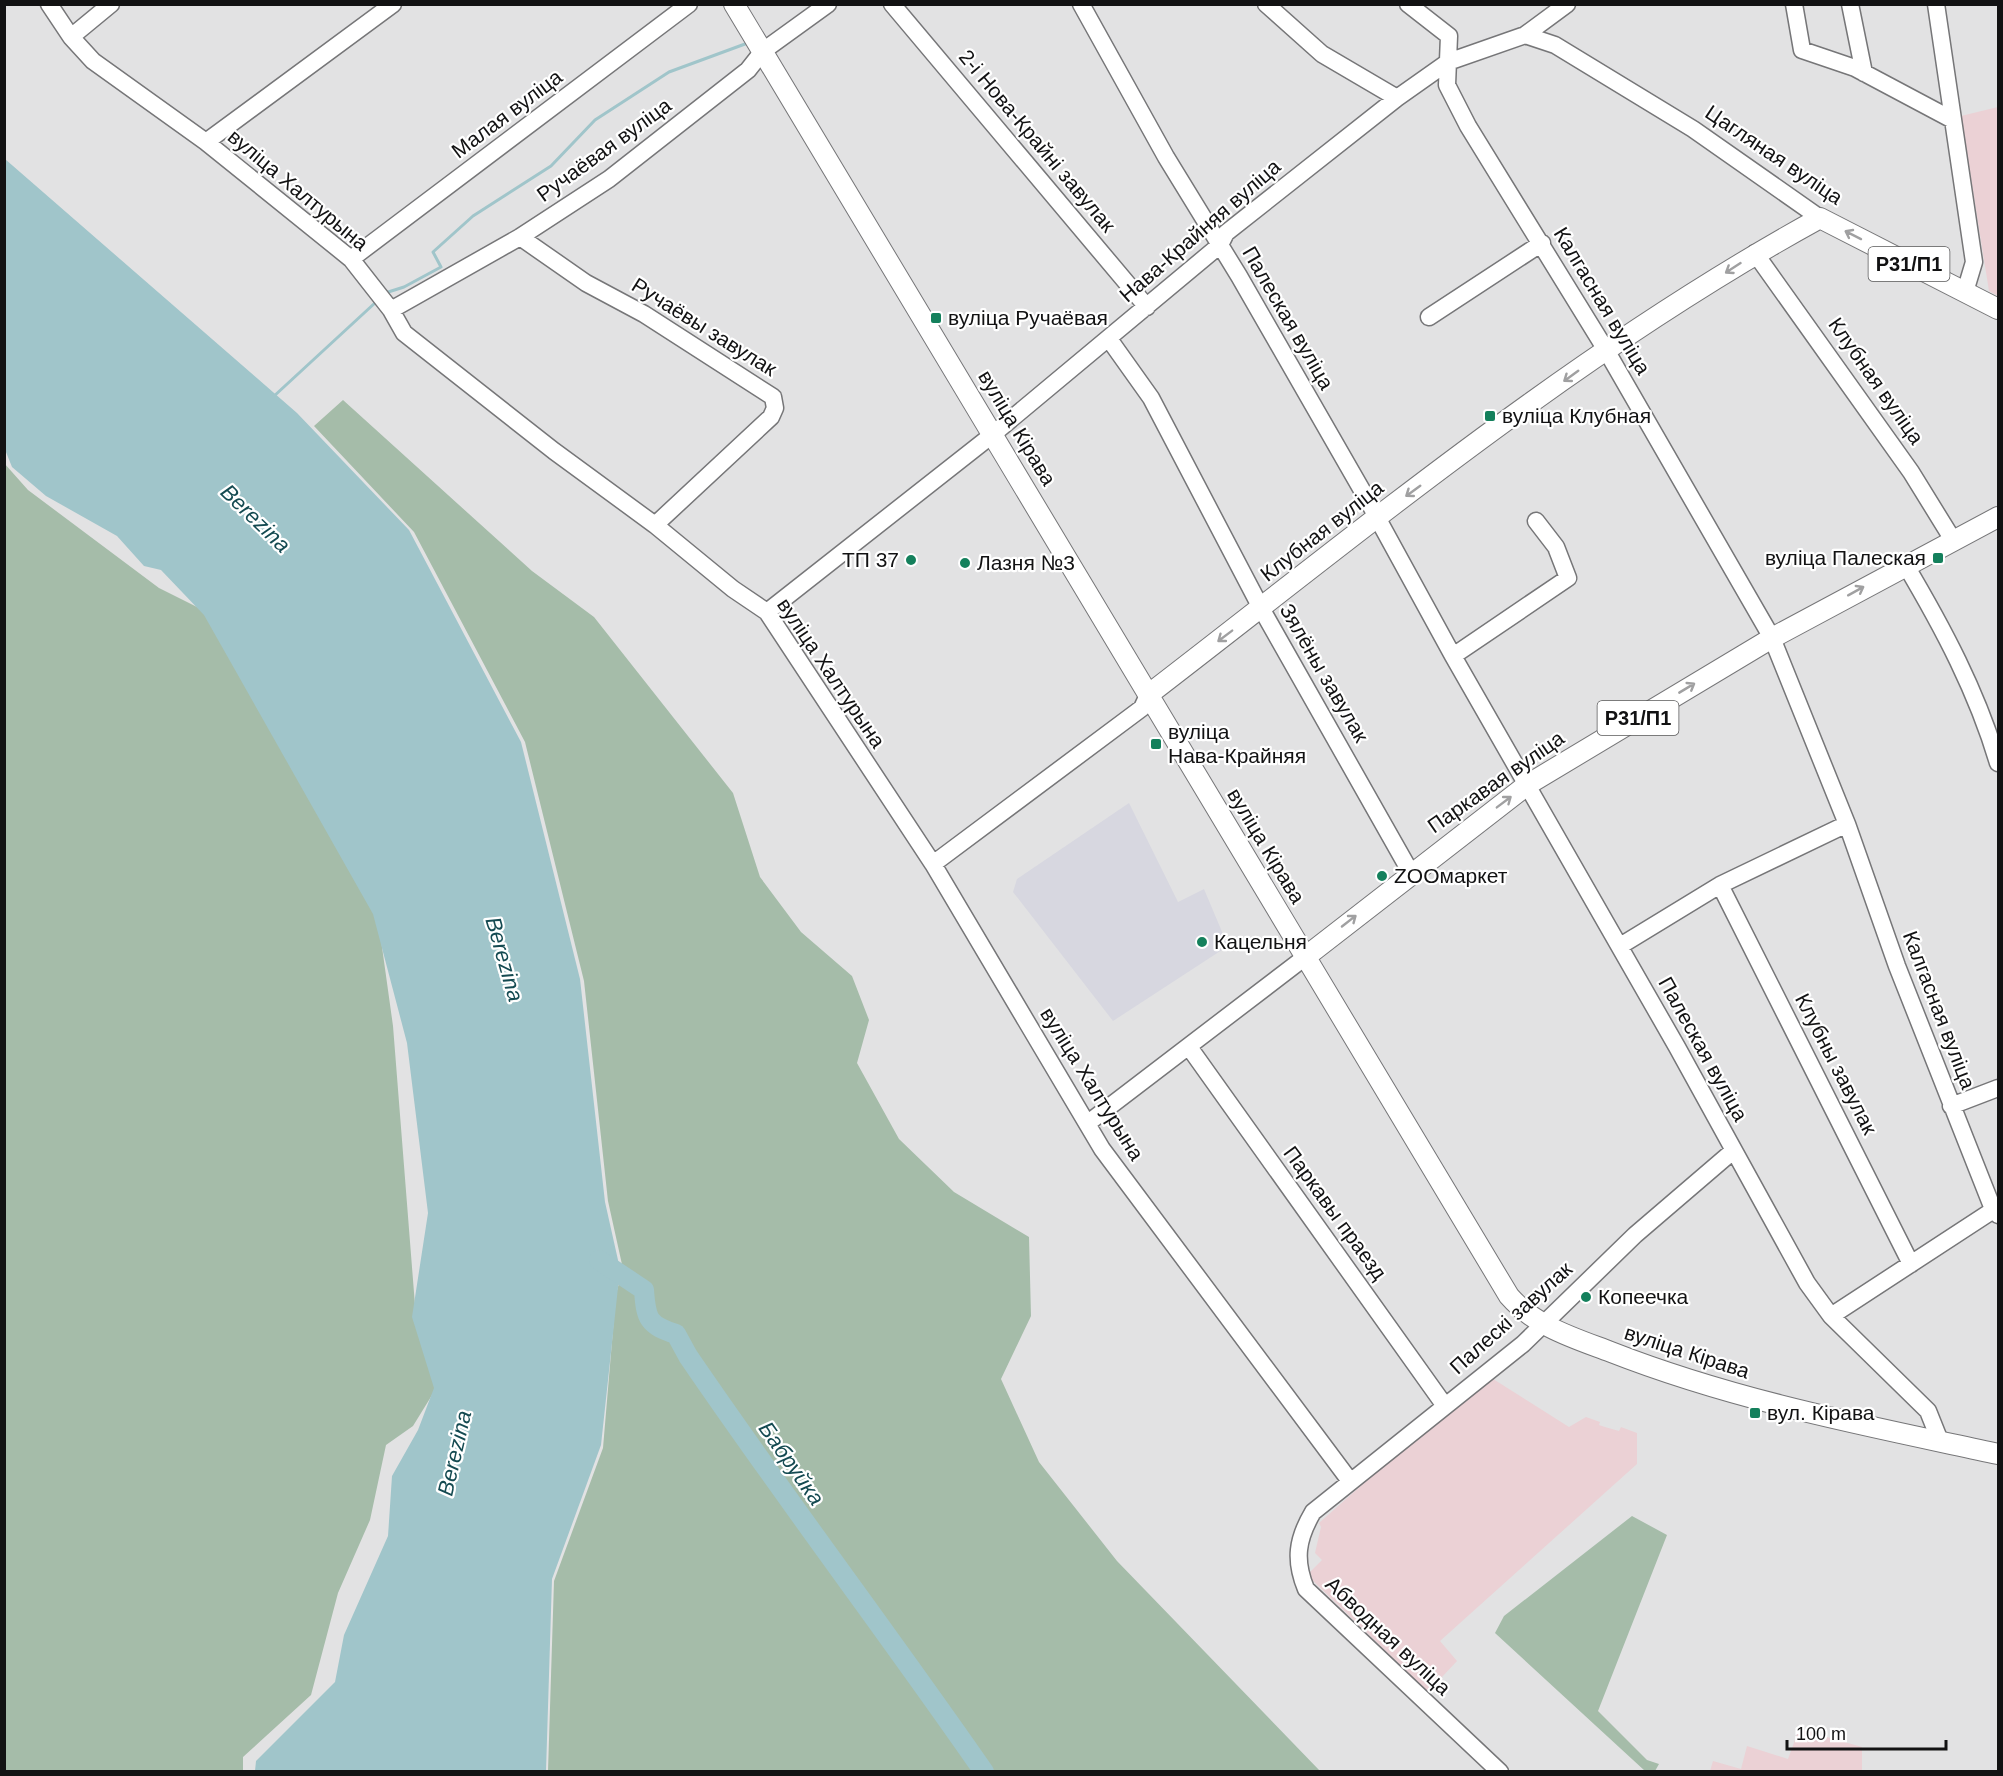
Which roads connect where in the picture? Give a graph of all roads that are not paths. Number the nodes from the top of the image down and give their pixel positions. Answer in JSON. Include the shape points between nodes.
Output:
{"nodes":[{"id":1,"x":49,"y":4,"type":"edge"},
{"id":2,"x":111,"y":4,"type":"edge"},
{"id":3,"x":393,"y":4,"type":"edge"},
{"id":4,"x":689,"y":4,"type":"edge"},
{"id":5,"x":734,"y":4,"type":"edge"},
{"id":6,"x":828,"y":4,"type":"edge"},
{"id":7,"x":892,"y":4,"type":"edge"},
{"id":8,"x":1081,"y":4,"type":"edge"},
{"id":9,"x":1266,"y":4,"type":"edge"},
{"id":10,"x":1408,"y":4,"type":"edge"},
{"id":11,"x":1567,"y":4,"type":"edge"},
{"id":12,"x":1794,"y":4,"type":"edge"},
{"id":13,"x":1850,"y":4,"type":"edge"},
{"id":14,"x":1936,"y":4,"type":"edge"},
{"id":15,"x":1525,"y":35,"type":"junction"},
{"id":16,"x":71,"y":37,"type":"junction"},
{"id":17,"x":763,"y":51,"type":"junction"},
{"id":18,"x":1448,"y":62,"type":"junction"},
{"id":19,"x":1864,"y":73,"type":"junction"},
{"id":20,"x":1397,"y":98,"type":"junction"},
{"id":21,"x":1951,"y":119,"type":"junction"},
{"id":22,"x":206,"y":142,"type":"junction"},
{"id":23,"x":1820,"y":218,"type":"junction"},
{"id":24,"x":520,"y":237,"type":"junction"},
{"id":25,"x":1542,"y":243,"type":"junction"},
{"id":26,"x":1220,"y":245,"type":"junction"},
{"id":27,"x":1755,"y":253,"type":"junction"},
{"id":28,"x":351,"y":259,"type":"junction"},
{"id":29,"x":1965,"y":292,"type":"junction"},
{"id":30,"x":384,"y":301,"type":"junction"},
{"id":31,"x":1147,"y":307,"type":"junction"},
{"id":32,"x":1998,"y":309,"type":"edge"},
{"id":33,"x":1429,"y":317,"type":"dead end"},
{"id":34,"x":1109,"y":339,"type":"junction"},
{"id":35,"x":1606,"y":350,"type":"junction"},
{"id":36,"x":992,"y":435,"type":"junction"},
{"id":37,"x":1998,"y":517,"type":"edge"},
{"id":38,"x":1377,"y":518,"type":"junction"},
{"id":39,"x":1536,"y":521,"type":"dead end"},
{"id":40,"x":655,"y":525,"type":"junction"},
{"id":41,"x":1953,"y":540,"type":"junction"},
{"id":42,"x":1905,"y":564,"type":"junction"},
{"id":43,"x":1261,"y":608,"type":"junction"},
{"id":44,"x":767,"y":612,"type":"junction"},
{"id":45,"x":1772,"y":638,"type":"junction"},
{"id":46,"x":1453,"y":656,"type":"junction"},
{"id":47,"x":1148,"y":695,"type":"junction"},
{"id":48,"x":1998,"y":763,"type":"edge"},
{"id":49,"x":1527,"y":785,"type":"junction"},
{"id":50,"x":1846,"y":824,"type":"junction"},
{"id":51,"x":933,"y":864,"type":"junction"},
{"id":52,"x":1411,"y":873,"type":"junction"},
{"id":53,"x":1720,"y":885,"type":"junction"},
{"id":54,"x":1620,"y":946,"type":"junction"},
{"id":55,"x":1304,"y":958,"type":"junction"},
{"id":56,"x":1189,"y":1047,"type":"junction"},
{"id":57,"x":1998,"y":1088,"type":"edge"},
{"id":58,"x":1951,"y":1106,"type":"junction"},
{"id":59,"x":1088,"y":1123,"type":"junction"},
{"id":60,"x":1733,"y":1151,"type":"junction"},
{"id":61,"x":1997,"y":1210,"type":"edge"},
{"id":62,"x":1911,"y":1264,"type":"junction"},
{"id":63,"x":1831,"y":1316,"type":"junction"},
{"id":64,"x":1542,"y":1324,"type":"junction"},
{"id":65,"x":1445,"y":1406,"type":"junction"},
{"id":66,"x":1940,"y":1441,"type":"junction"},
{"id":67,"x":1998,"y":1454,"type":"edge"},
{"id":68,"x":1350,"y":1481,"type":"junction"},
{"id":69,"x":1313,"y":1512,"type":"joint"},
{"id":70,"x":1500,"y":1772,"type":"edge"}],
"edges":[{"from":1,"to":16,"type":"street","name":"вуліца Халтурына"},
{"from":2,"to":16,"type":"street"},
{"from":3,"to":22,"type":"street"},
{"from":4,"to":28,"type":"street","name":"Малая вуліца"},
{"from":5,"to":17,"type":"main road","name":"вуліца Кірава"},
{"from":6,"to":17,"type":"street","name":"Ручаёвая вуліца"},
{"from":7,"to":31,"type":"street","name":"2-і Нова-Крайні завулак"},
{"from":8,"to":26,"type":"street","name":"Палеская вуліца"},
{"from":9,"to":20,"type":"street","via":[[1322,54]]},
{"from":10,"to":18,"type":"street","via":[[1449,36]]},
{"from":11,"to":15,"type":"street","name":"Нава-Крайняя вуліца"},
{"from":12,"to":19,"type":"street","via":[[1802,50]]},
{"from":13,"to":19,"type":"street"},
{"from":14,"to":21,"type":"street"},
{"from":15,"to":18,"type":"street","name":"Нава-Крайняя вуліца"},
{"from":15,"to":23,"type":"street","name":"Цагляная вуліца","via":[[1555,45],[1693,129]]},
{"from":16,"to":22,"type":"street","name":"вуліца Халтурына","via":[[93,61]]},
{"from":17,"to":24,"type":"street","name":"Ручаёвая вуліца","via":[[748,70],[609,179]]},
{"from":17,"to":36,"type":"main road","name":"вуліца Кірава"},
{"from":18,"to":20,"type":"street","name":"Нава-Крайняя вуліца"},
{"from":18,"to":25,"type":"street","name":"Калгасная вуліца","via":[[1447,85],[1468,126]]},
{"from":19,"to":21,"type":"street"},
{"from":20,"to":26,"type":"street","name":"Нава-Крайняя вуліца","via":[[1226,233]]},
{"from":21,"to":29,"type":"street","via":[[1974,262]]},
{"from":22,"to":28,"type":"street","name":"вуліца Халтурына"},
{"from":23,"to":27,"type":"main road","name":"Клубная вуліца"},
{"from":29,"to":23,"type":"main road","name":"Цагляная вуліца","number":"Р31/П1","one_way":true},
{"from":24,"to":30,"type":"street","name":"Ручаёвая вуліца"},
{"from":24,"to":40,"type":"street","name":"Ручаёвы завулак","via":[[586,283],[644,314],[773,397],[775,408],[771,417]]},
{"from":25,"to":33,"type":"street"},
{"from":25,"to":35,"type":"street","name":"Калгасная вуліца"},
{"from":26,"to":31,"type":"street","name":"Нава-Крайняя вуліца"},
{"from":26,"to":38,"type":"street","name":"Палеская вуліца"},
{"from":27,"to":35,"type":"main road","name":"Клубная вуліца","one_way":true},
{"from":27,"to":41,"type":"street","name":"Клубная вуліца","via":[[1911,472]]},
{"from":28,"to":30,"type":"street","name":"вуліца Халтурына"},
{"from":29,"to":32,"type":"main road","name":"Цагляная вуліца","number":"Р31/П1"},
{"from":30,"to":40,"type":"street","name":"вуліца Халтурына","via":[[405,333],[554,452]]},
{"from":31,"to":34,"type":"street","name":"Нава-Крайняя вуліца"},
{"from":34,"to":36,"type":"street","name":"Нава-Крайняя вуліца"},
{"from":34,"to":43,"type":"street","name":"Зялёны завулак","via":[[1151,398]]},
{"from":35,"to":38,"type":"main road","name":"Клубная вуліца","one_way":true},
{"from":35,"to":45,"type":"street","name":"Калгасная вуліца"},
{"from":36,"to":44,"type":"street","name":"Нава-Крайняя вуліца"},
{"from":36,"to":47,"type":"main road","name":"вуліца Кірава"},
{"from":37,"to":41,"type":"main road","name":"Паркавая вуліца","number":"Р31/П1"},
{"from":38,"to":43,"type":"main road","name":"Клубная вуліца"},
{"from":38,"to":46,"type":"street","name":"Палеская вуліца"},
{"from":39,"to":46,"type":"street","via":[[1556,547],[1568,578]]},
{"from":40,"to":44,"type":"street","name":"вуліца Халтурына"},
{"from":41,"to":42,"type":"main road","name":"Паркавая вуліца","number":"Р31/П1"},
{"from":45,"to":42,"type":"main road","name":"Паркавая вуліца","number":"Р31/П1","one_way":true},
{"from":42,"to":48,"type":"street","via":[[1966,675]]},
{"from":43,"to":47,"type":"main road","name":"Клубная вуліца","one_way":true},
{"from":43,"to":52,"type":"street","name":"Зялёны завулак"},
{"from":44,"to":51,"type":"street","name":"вуліца Халтурына"},
{"from":49,"to":45,"type":"main road","name":"Паркавая вуліца","number":"Р31/П1","one_way":true},
{"from":45,"to":50,"type":"street","name":"Калгасная вуліца"},
{"from":46,"to":49,"type":"street","name":"Палеская вуліца"},
{"from":47,"to":51,"type":"street","name":"Клубная вуліца","via":[[1142,708]]},
{"from":47,"to":55,"type":"main road","name":"вуліца Кірава"},
{"from":52,"to":49,"type":"main road","name":"Паркавая вуліца","number":"Р31/П1","one_way":true},
{"from":49,"to":54,"type":"street","name":"Палеская вуліца"},
{"from":50,"to":53,"type":"street"},
{"from":50,"to":58,"type":"street","name":"Калгасная вуліца"},
{"from":51,"to":59,"type":"street","name":"вуліца Халтурына"},
{"from":55,"to":52,"type":"main road","name":"Паркавая вуліца","number":"Р31/П1","one_way":true},
{"from":53,"to":54,"type":"street"},
{"from":53,"to":62,"type":"street","name":"Клубны завулак"},
{"from":54,"to":60,"type":"street","name":"Палеская вуліца"},
{"from":55,"to":56,"type":"street","name":"Паркавая вуліца"},
{"from":55,"to":64,"type":"main road","name":"вуліца Кірава","via":[[1500,1284],[1519,1308]]},
{"from":56,"to":59,"type":"street","name":"Паркавая вуліца"},
{"from":56,"to":65,"type":"street","name":"Паркавы праезд"},
{"from":57,"to":58,"type":"street"},
{"from":58,"to":61,"type":"street","name":"Калгасная вуліца"},
{"from":59,"to":68,"type":"street","name":"вуліца Халтурына","via":[[1102,1149]]},
{"from":60,"to":63,"type":"street","name":"Палеская вуліца"},
{"from":60,"to":64,"type":"street","name":"Палескі завулак","via":[[1635,1234]]},
{"from":61,"to":62,"type":"street"},
{"from":62,"to":63,"type":"street"},
{"from":63,"to":66,"type":"street","name":"Палеская вуліца","via":[[1928,1411]]},
{"from":64,"to":65,"type":"street","name":"Палескі завулак","via":[[1523,1344]]},
{"from":64,"to":66,"type":"main road","name":"вуліца Кірава","via":[[1649,1367],[1735,1395]]},
{"from":65,"to":68,"type":"street","name":"Палескі завулак"},
{"from":66,"to":67,"type":"main road","name":"вуліца Кірава"},
{"from":68,"to":69,"type":"street","name":"Палескі завулак"},
{"from":69,"to":70,"type":"street","name":"Абводная вуліца","via":[[1302,1530],[1297,1553],[1306,1589]]}]}
